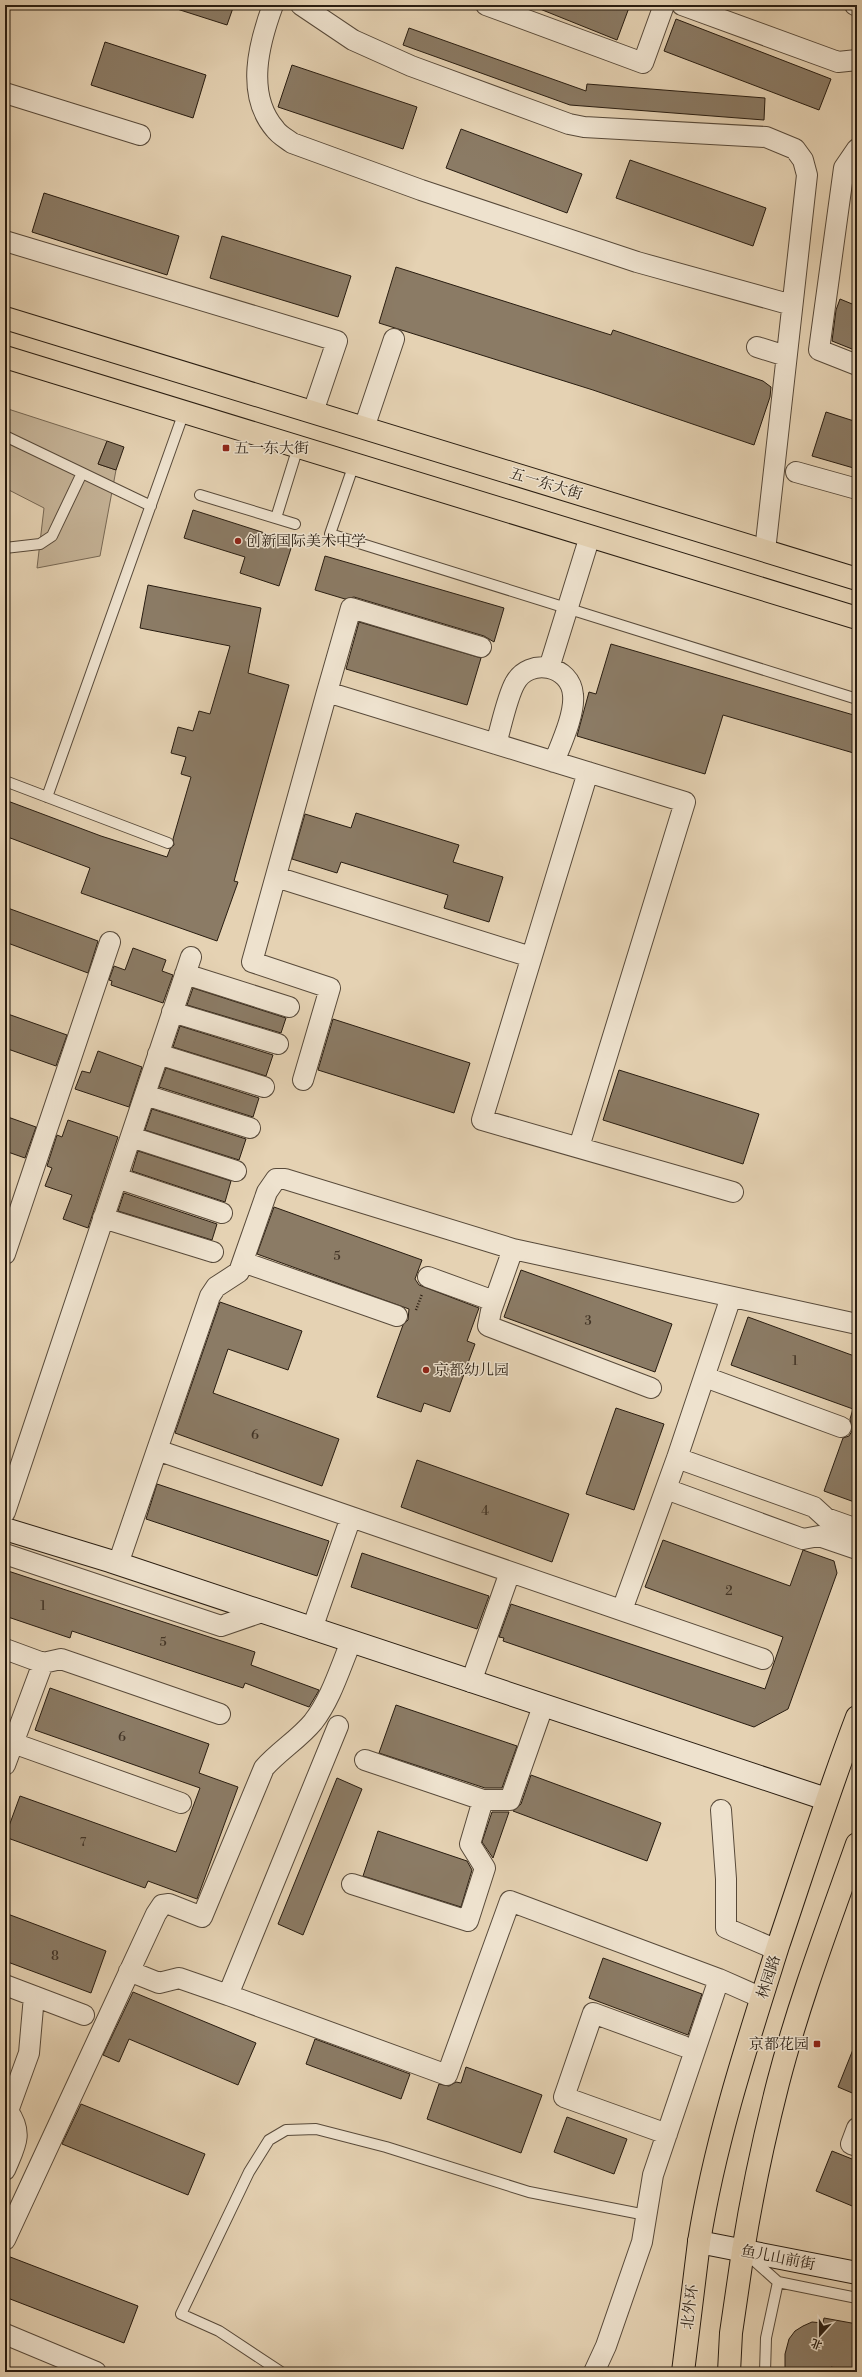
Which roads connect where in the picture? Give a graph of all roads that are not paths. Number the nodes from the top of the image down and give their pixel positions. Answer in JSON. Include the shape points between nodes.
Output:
{"nodes":[{"id":1,"x":273,"y":5,"type":"edge"},
{"id":2,"x":301,"y":5,"type":"edge"},
{"id":3,"x":486,"y":5,"type":"edge"},
{"id":4,"x":664,"y":5,"type":"edge"},
{"id":5,"x":682,"y":5,"type":"edge"},
{"id":6,"x":857,"y":60,"type":"edge"},
{"id":7,"x":5,"y":94,"type":"edge"},
{"id":8,"x":140,"y":136,"type":"dead end"},
{"id":9,"x":857,"y":149,"type":"edge"},
{"id":10,"x":5,"y":241,"type":"edge"},
{"id":11,"x":792,"y":305,"type":"junction"},
{"id":12,"x":5,"y":318,"type":"edge"},
{"id":13,"x":394,"y":339,"type":"dead end"},
{"id":14,"x":757,"y":346,"type":"dead end"},
{"id":15,"x":786,"y":356,"type":"junction"},
{"id":16,"x":5,"y":357,"type":"edge"},
{"id":17,"x":857,"y":365,"type":"edge"},
{"id":18,"x":184,"y":412,"type":"junction"},
{"id":19,"x":313,"y":412,"type":"junction"},
{"id":20,"x":364,"y":428,"type":"junction"},
{"id":21,"x":5,"y":436,"type":"edge"},
{"id":22,"x":298,"y":447,"type":"junction"},
{"id":23,"x":354,"y":464,"type":"junction"},
{"id":24,"x":796,"y":472,"type":"dead end"},
{"id":25,"x":82,"y":473,"type":"junction"},
{"id":26,"x":857,"y":489,"type":"edge"},
{"id":27,"x":200,"y":496,"type":"dead end"},
{"id":28,"x":151,"y":506,"type":"junction"},
{"id":29,"x":276,"y":518,"type":"junction"},
{"id":30,"x":295,"y":524,"type":"dead end"},
{"id":31,"x":590,"y":536,"type":"junction"},
{"id":32,"x":5,"y":548,"type":"edge"},
{"id":33,"x":765,"y":551,"type":"junction"},
{"id":34,"x":857,"y":579,"type":"edge"},
{"id":35,"x":569,"y":608,"type":"junction"},
{"id":36,"x":857,"y":618,"type":"edge"},
{"id":37,"x":481,"y":648,"type":"dead end"},
{"id":38,"x":549,"y":668,"type":"junction"},
{"id":39,"x":327,"y":692,"type":"junction"},
{"id":40,"x":857,"y":699,"type":"edge"},
{"id":41,"x":496,"y":744,"type":"junction"},
{"id":42,"x":554,"y":762,"type":"junction"},
{"id":43,"x":588,"y":772,"type":"junction"},
{"id":44,"x":5,"y":781,"type":"edge"},
{"id":45,"x":47,"y":797,"type":"junction"},
{"id":46,"x":168,"y":843,"type":"dead end"},
{"id":47,"x":276,"y":877,"type":"junction"},
{"id":48,"x":110,"y":942,"type":"dead end"},
{"id":49,"x":531,"y":957,"type":"junction"},
{"id":50,"x":289,"y":1007,"type":"dead end"},
{"id":51,"x":172,"y":1012,"type":"junction"},
{"id":52,"x":278,"y":1044,"type":"dead end"},
{"id":53,"x":158,"y":1054,"type":"junction"},
{"id":54,"x":303,"y":1080,"type":"dead end"},
{"id":55,"x":264,"y":1087,"type":"dead end"},
{"id":56,"x":144,"y":1095,"type":"junction"},
{"id":57,"x":250,"y":1128,"type":"dead end"},
{"id":58,"x":130,"y":1137,"type":"junction"},
{"id":59,"x":579,"y":1147,"type":"junction"},
{"id":60,"x":236,"y":1171,"type":"dead end"},
{"id":61,"x":117,"y":1178,"type":"junction"},
{"id":62,"x":733,"y":1192,"type":"dead end"},
{"id":63,"x":222,"y":1213,"type":"dead end"},
{"id":64,"x":103,"y":1218,"type":"junction"},
{"id":65,"x":513,"y":1249,"type":"junction"},
{"id":66,"x":213,"y":1252,"type":"dead end"},
{"id":67,"x":5,"y":1254,"type":"edge"},
{"id":68,"x":243,"y":1262,"type":"junction"},
{"id":69,"x":428,"y":1277,"type":"road end"},
{"id":70,"x":731,"y":1297,"type":"junction"},
{"id":71,"x":494,"y":1301,"type":"junction"},
{"id":72,"x":397,"y":1316,"type":"road end"},
{"id":73,"x":857,"y":1324,"type":"edge"},
{"id":74,"x":705,"y":1377,"type":"junction"},
{"id":75,"x":650,"y":1388,"type":"dead end"},
{"id":76,"x":841,"y":1427,"type":"dead end"},
{"id":77,"x":157,"y":1450,"type":"junction"},
{"id":78,"x":677,"y":1458,"type":"junction"},
{"id":79,"x":666,"y":1489,"type":"junction"},
{"id":80,"x":5,"y":1512,"type":"edge"},
{"id":81,"x":351,"y":1517,"type":"junction"},
{"id":82,"x":5,"y":1529,"type":"edge"},
{"id":83,"x":857,"y":1529,"type":"edge"},
{"id":84,"x":857,"y":1549,"type":"edge"},
{"id":85,"x":5,"y":1554,"type":"edge"},
{"id":86,"x":118,"y":1564,"type":"junction"},
{"id":87,"x":510,"y":1572,"type":"junction"},
{"id":88,"x":622,"y":1610,"type":"junction"},
{"id":89,"x":262,"y":1612,"type":"junction"},
{"id":90,"x":312,"y":1629,"type":"junction"},
{"id":91,"x":351,"y":1642,"type":"junction"},
{"id":92,"x":5,"y":1650,"type":"edge"},
{"id":93,"x":763,"y":1659,"type":"dead end"},
{"id":94,"x":43,"y":1663,"type":"junction"},
{"id":95,"x":471,"y":1682,"type":"junction"},
{"id":96,"x":543,"y":1706,"type":"junction"},
{"id":97,"x":220,"y":1714,"type":"dead end"},
{"id":98,"x":857,"y":1717,"type":"edge"},
{"id":99,"x":338,"y":1726,"type":"dead end"},
{"id":100,"x":13,"y":1743,"type":"junction"},
{"id":101,"x":365,"y":1760,"type":"dead end"},
{"id":102,"x":5,"y":1765,"type":"edge"},
{"id":103,"x":826,"y":1799,"type":"junction"},
{"id":104,"x":483,"y":1800,"type":"junction"},
{"id":105,"x":181,"y":1803,"type":"dead end"},
{"id":106,"x":722,"y":1810,"type":"dead end"},
{"id":107,"x":857,"y":1844,"type":"edge"},
{"id":108,"x":352,"y":1884,"type":"dead end"},
{"id":109,"x":777,"y":1950,"type":"junction"},
{"id":110,"x":129,"y":1971,"type":"junction"},
{"id":111,"x":720,"y":1979,"type":"junction"},
{"id":112,"x":5,"y":1985,"type":"edge"},
{"id":113,"x":228,"y":1995,"type":"junction"},
{"id":114,"x":34,"y":1996,"type":"junction"},
{"id":115,"x":762,"y":1998,"type":"junction"},
{"id":116,"x":84,"y":2014,"type":"dead end"},
{"id":117,"x":683,"y":2046,"type":"dead end"},
{"id":118,"x":6,"y":2111,"type":"edge"},
{"id":119,"x":857,"y":2128,"type":"edge"},
{"id":120,"x":667,"y":2134,"type":"junction"},
{"id":121,"x":857,"y":2146,"type":"edge"},
{"id":122,"x":5,"y":2170,"type":"edge"},
{"id":123,"x":646,"y":2215,"type":"junction"},
{"id":124,"x":5,"y":2240,"type":"edge"},
{"id":125,"x":699,"y":2242,"type":"junction"},
{"id":126,"x":743,"y":2251,"type":"junction"},
{"id":127,"x":857,"y":2273,"type":"edge"},
{"id":128,"x":778,"y":2282,"type":"junction"},
{"id":129,"x":857,"y":2298,"type":"edge"},
{"id":130,"x":5,"y":2334,"type":"edge"},
{"id":131,"x":96,"y":2372,"type":"edge"},
{"id":132,"x":281,"y":2372,"type":"edge"},
{"id":133,"x":594,"y":2372,"type":"edge"},
{"id":134,"x":683,"y":2372,"type":"edge"},
{"id":135,"x":729,"y":2372,"type":"edge"},
{"id":136,"x":765,"y":2372,"type":"edge"}],
"edges":[{"from":1,"to":11,"type":"street","via":[[259,48],[258,90],[265,113],[275,130],[292,143],[421,190],[637,262]]},
{"from":2,"to":11,"type":"street","via":[[353,40],[411,66],[569,124],[584,127],[766,137],[795,149],[804,160],[807,174]]},
{"from":3,"to":4,"type":"street","via":[[643,63]]},
{"from":5,"to":6,"type":"street","via":[[838,62]]},
{"from":7,"to":8,"type":"street"},
{"from":9,"to":17,"type":"street","via":[[844,168],[819,350]]},
{"from":10,"to":19,"type":"street","via":[[337,341]]},
{"from":11,"to":15,"type":"street"},
{"from":12,"to":19,"type":"main road","name":"五一东大街"},
{"from":13,"to":20,"type":"street"},
{"from":14,"to":15,"type":"street"},
{"from":15,"to":33,"type":"street"},
{"from":16,"to":18,"type":"main road"},
{"from":18,"to":22,"type":"main road"},
{"from":18,"to":28,"type":"lane"},
{"from":19,"to":20,"type":"main road","name":"五一东大街"},
{"from":20,"to":33,"type":"main road","name":"五一东大街"},
{"from":21,"to":25,"type":"lane"},
{"from":22,"to":23,"type":"main road"},
{"from":22,"to":29,"type":"lane"},
{"from":23,"to":31,"type":"main road"},
{"from":23,"to":35,"type":"lane","via":[[330,534]]},
{"from":24,"to":26,"type":"street"},
{"from":25,"to":28,"type":"lane"},
{"from":25,"to":32,"type":"lane","via":[[52,536],[40,544]]},
{"from":27,"to":29,"type":"lane"},
{"from":28,"to":45,"type":"lane"},
{"from":29,"to":30,"type":"lane"},
{"from":31,"to":35,"type":"street"},
{"from":31,"to":36,"type":"main road"},
{"from":33,"to":34,"type":"main road","name":"五一东大街"},
{"from":35,"to":38,"type":"street"},
{"from":35,"to":40,"type":"lane"},
{"from":37,"to":39,"type":"street","via":[[351,608]]},
{"from":38,"to":41,"type":"street","via":[[529,670],[514,683]]},
{"from":38,"to":42,"type":"street","via":[[565,677],[574,694],[572,709]]},
{"from":39,"to":41,"type":"street"},
{"from":39,"to":47,"type":"street"},
{"from":41,"to":42,"type":"street"},
{"from":42,"to":43,"type":"street"},
{"from":43,"to":49,"type":"street"},
{"from":43,"to":59,"type":"street","via":[[685,802]]},
{"from":44,"to":45,"type":"lane"},
{"from":45,"to":46,"type":"lane"},
{"from":47,"to":49,"type":"street"},
{"from":47,"to":54,"type":"street","via":[[252,962],[330,988]]},
{"from":48,"to":67,"type":"street"},
{"from":49,"to":59,"type":"street","via":[[482,1120]]},
{"from":50,"to":51,"type":"street","via":[[188,965]]},
{"from":51,"to":52,"type":"street"},
{"from":51,"to":53,"type":"street"},
{"from":53,"to":55,"type":"street"},
{"from":53,"to":56,"type":"street"},
{"from":56,"to":57,"type":"street"},
{"from":56,"to":58,"type":"street"},
{"from":58,"to":60,"type":"street"},
{"from":58,"to":61,"type":"street"},
{"from":59,"to":62,"type":"street"},
{"from":61,"to":63,"type":"street"},
{"from":61,"to":64,"type":"street"},
{"from":64,"to":66,"type":"street"},
{"from":64,"to":80,"type":"street"},
{"from":65,"to":68,"type":"street","via":[[285,1179],[276,1179],[267,1192]]},
{"from":65,"to":70,"type":"street"},
{"from":65,"to":71,"type":"street"},
{"from":68,"to":72,"type":"street"},
{"from":68,"to":77,"type":"street","via":[[235,1277],[216,1287],[210,1296]]},
{"from":69,"to":71,"type":"street"},
{"from":70,"to":73,"type":"street"},
{"from":70,"to":74,"type":"street"},
{"from":71,"to":75,"type":"street","via":[[488,1326]]},
{"from":74,"to":76,"type":"street"},
{"from":74,"to":78,"type":"street"},
{"from":77,"to":81,"type":"street"},
{"from":77,"to":86,"type":"street"},
{"from":78,"to":79,"type":"street"},
{"from":78,"to":83,"type":"street","via":[[814,1507],[826,1518]]},
{"from":79,"to":84,"type":"street","via":[[803,1539],[819,1536]]},
{"from":79,"to":88,"type":"street"},
{"from":81,"to":87,"type":"street"},
{"from":81,"to":90,"type":"street"},
{"from":82,"to":86,"type":"street"},
{"from":85,"to":89,"type":"street","via":[[221,1626]]},
{"from":86,"to":89,"type":"street"},
{"from":87,"to":88,"type":"street"},
{"from":87,"to":95,"type":"street"},
{"from":88,"to":93,"type":"street"},
{"from":89,"to":90,"type":"street"},
{"from":90,"to":91,"type":"street"},
{"from":91,"to":95,"type":"street"},
{"from":91,"to":110,"type":"street","via":[[325,1704],[313,1722],[264,1768],[202,1917],[169,1904],[162,1905]]},
{"from":92,"to":94,"type":"street"},
{"from":94,"to":97,"type":"street","via":[[61,1660]]},
{"from":94,"to":100,"type":"street"},
{"from":95,"to":96,"type":"street"},
{"from":96,"to":103,"type":"street"},
{"from":96,"to":104,"type":"street","via":[[510,1800]]},
{"from":98,"to":103,"type":"main road","name":"林园路"},
{"from":99,"to":113,"type":"street"},
{"from":100,"to":102,"type":"street"},
{"from":100,"to":105,"type":"street"},
{"from":101,"to":104,"type":"street"},
{"from":103,"to":109,"type":"main road","name":"林园路"},
{"from":104,"to":108,"type":"street","via":[[470,1844],[485,1868],[468,1921]]},
{"from":106,"to":109,"type":"street","via":[[726,1928]]},
{"from":107,"to":126,"type":"main road","via":[[822,1942],[779,2081],[754,2188]]},
{"from":109,"to":115,"type":"main road","name":"林园路"},
{"from":110,"to":113,"type":"street","via":[[159,1984],[179,1978]]},
{"from":110,"to":124,"type":"street"},
{"from":111,"to":113,"type":"street","via":[[510,1902],[447,2075]]},
{"from":111,"to":115,"type":"street"},
{"from":111,"to":120,"type":"street"},
{"from":112,"to":114,"type":"street"},
{"from":114,"to":116,"type":"street"},
{"from":114,"to":118,"type":"street","via":[[29,2053]]},
{"from":115,"to":125,"type":"main road","name":"林园路","via":[[723,2124],[709,2182]]},
{"from":117,"to":120,"type":"street","via":[[593,2013],[564,2098]]},
{"from":118,"to":122,"type":"street","via":[[17,2124],[17,2142]]},
{"from":119,"to":121,"type":"street","via":[[851,2144]]},
{"from":120,"to":123,"type":"street","via":[[653,2175]]},
{"from":123,"to":132,"type":"lane","via":[[529,2192],[386,2147],[316,2129],[286,2130],[269,2140],[249,2172],[181,2314],[219,2331]]},
{"from":123,"to":133,"type":"street","via":[[639,2249],[606,2346]]},
{"from":125,"to":126,"type":"street","name":"鱼儿山前街"},
{"from":125,"to":134,"type":"main road","name":"北外环"},
{"from":126,"to":127,"type":"street","name":"鱼儿山前街"},
{"from":126,"to":128,"type":"lane"},
{"from":126,"to":135,"type":"main road","via":[[731,2333]]},
{"from":128,"to":129,"type":"lane"},
{"from":128,"to":136,"type":"lane","via":[[766,2338]]},
{"from":130,"to":131,"type":"street"}]}
